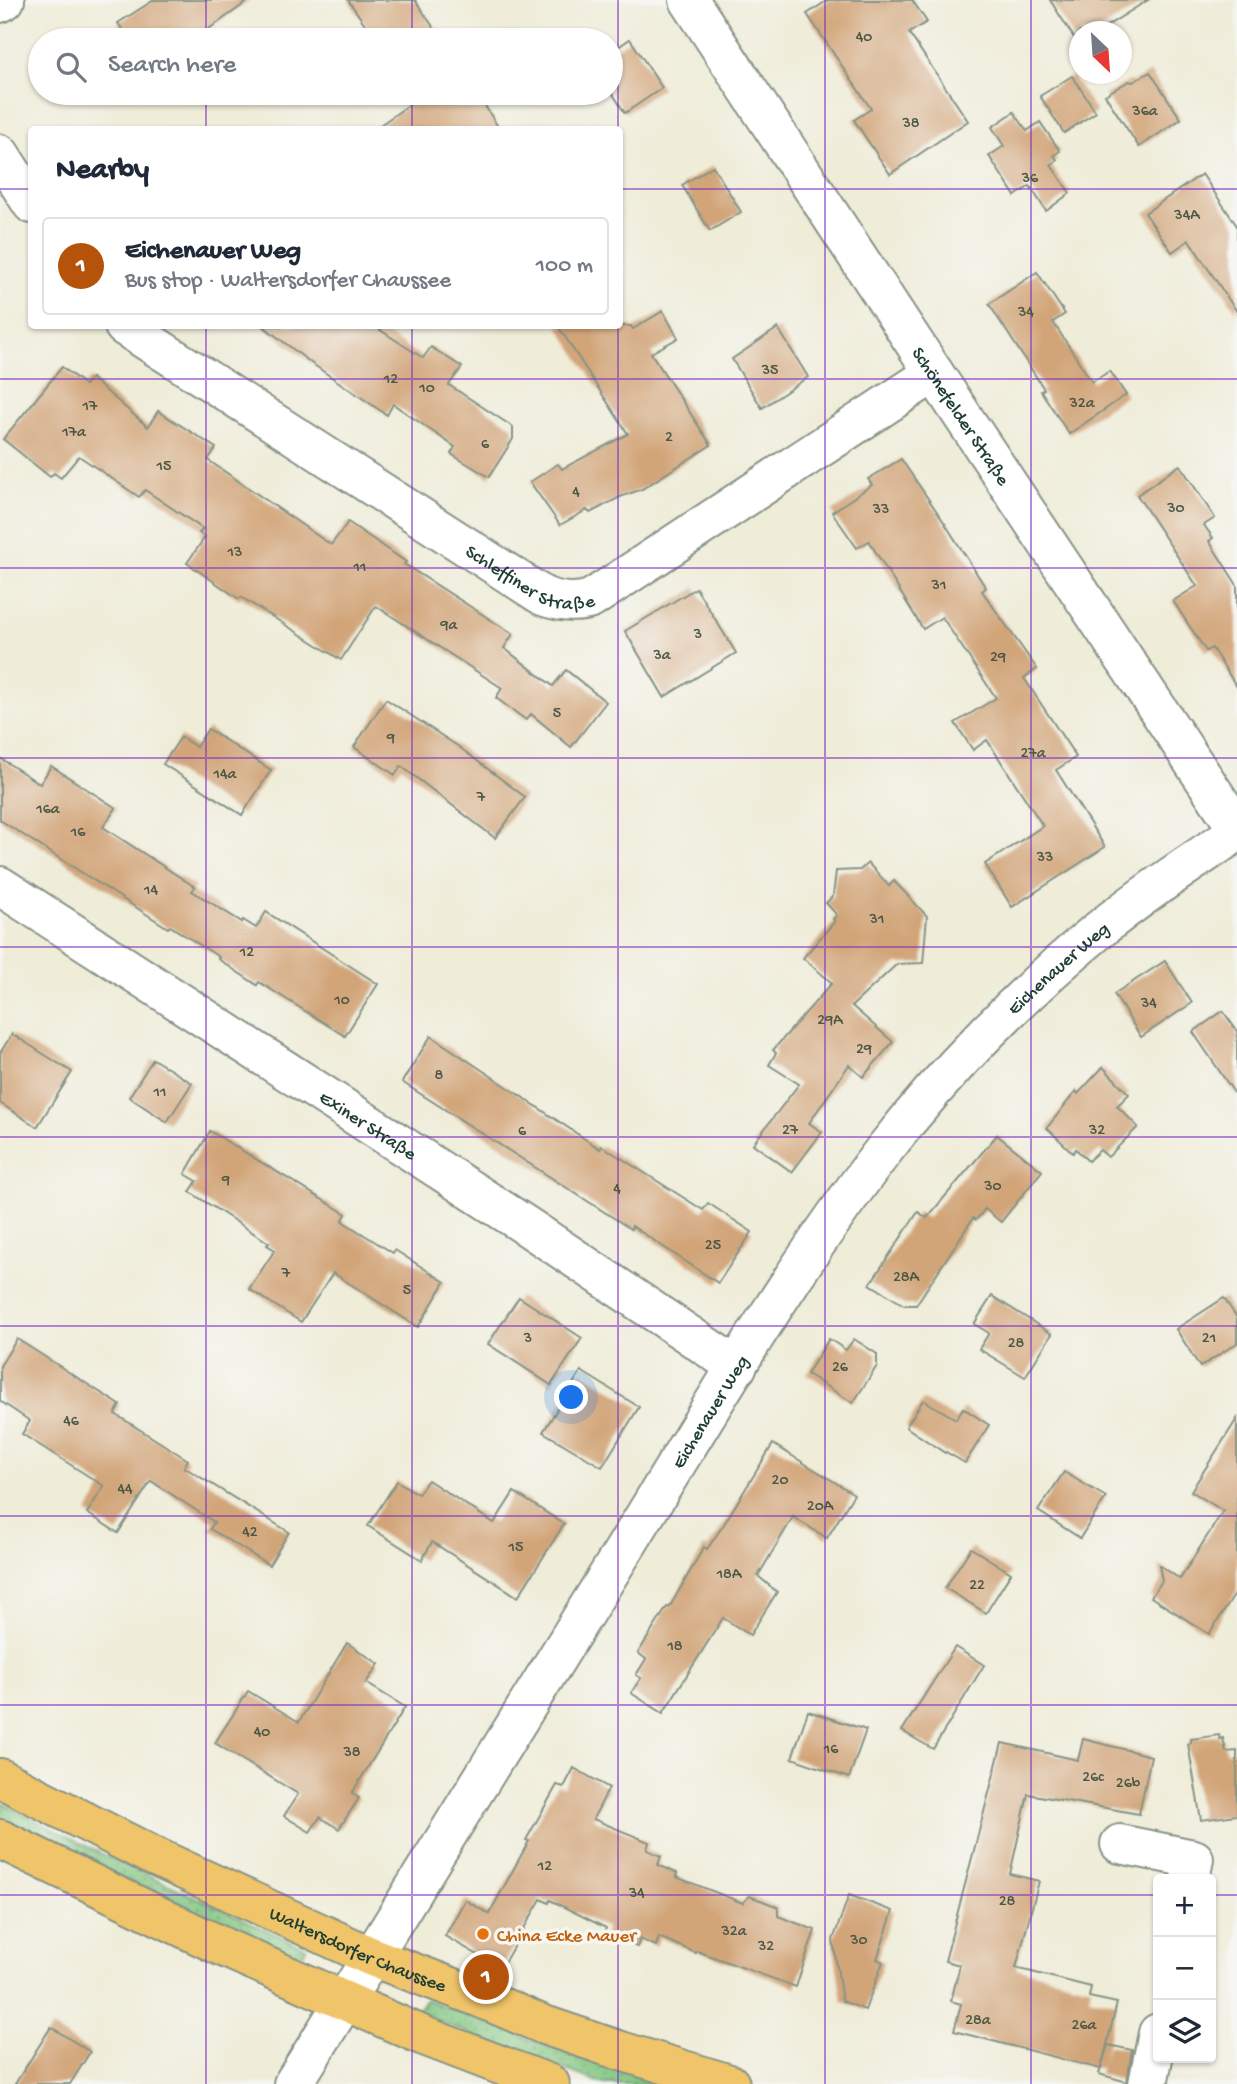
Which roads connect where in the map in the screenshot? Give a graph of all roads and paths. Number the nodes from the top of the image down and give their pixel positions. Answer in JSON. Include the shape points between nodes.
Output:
{"nodes":[{"id":1,"x":5,"y":0,"type":"edge"},
{"id":2,"x":689,"y":0,"type":"edge"},
{"id":3,"x":0,"y":3,"type":"edge"},
{"id":4,"x":0,"y":154,"type":"edge"},
{"id":5,"x":28,"y":198,"type":"edge"},
{"id":6,"x":129,"y":329,"type":"edge"},
{"id":7,"x":934,"y":373,"type":"junction"},
{"id":8,"x":1237,"y":830,"type":"edge"},
{"id":9,"x":0,"y":886,"type":"edge"},
{"id":10,"x":737,"y":1367,"type":"junction"},
{"id":11,"x":0,"y":1778,"type":"edge"},
{"id":12,"x":0,"y":1839,"type":"edge"},
{"id":13,"x":1120,"y":1844,"type":"dead end"},
{"id":14,"x":1191,"y":1874,"type":"edge"},
{"id":15,"x":372,"y":1957,"type":"junction"},
{"id":16,"x":345,"y":2001,"type":"junction"},
{"id":17,"x":1153,"y":2058,"type":"edge"},
{"id":18,"x":293,"y":2084,"type":"edge"},
{"id":19,"x":550,"y":2084,"type":"edge"},
{"id":20,"x":730,"y":2084,"type":"edge"},
{"id":21,"x":1148,"y":2084,"type":"edge"}],
"edges":[{"from":1,"to":3,"type":"street"},
{"from":2,"to":7,"type":"street","name":"Schönefelder Straße"},
{"from":4,"to":5,"type":"street"},
{"from":6,"to":7,"type":"street","name":"Schleffiner Straße","via":[[543,596],[582,602]]},
{"from":7,"to":8,"type":"street","name":"Schönefelder Straße"},
{"from":8,"to":10,"type":"street","name":"Eichenauer Weg","via":[[1095,933],[952,1069],[885,1149],[813,1248]]},
{"from":9,"to":10,"type":"street","name":"Exiner Straße"},
{"from":10,"to":15,"type":"street","name":"Eichenauer Weg"},
{"from":11,"to":15,"type":"main road","name":"Waltersdorfer Chaussee","via":[[149,1854]]},
{"from":12,"to":16,"type":"main road"},
{"from":13,"to":14,"type":"street","via":[[1194,1860]]},
{"from":15,"to":16,"type":"street","name":"Eichenauer Weg"},
{"from":15,"to":20,"type":"main road","name":"Waltersdorfer Chaussee","via":[[544,2025]]},
{"from":16,"to":18,"type":"street","name":"Eichenauer Weg"},
{"from":16,"to":19,"type":"main road"},
{"from":17,"to":21,"type":"street"}]}
